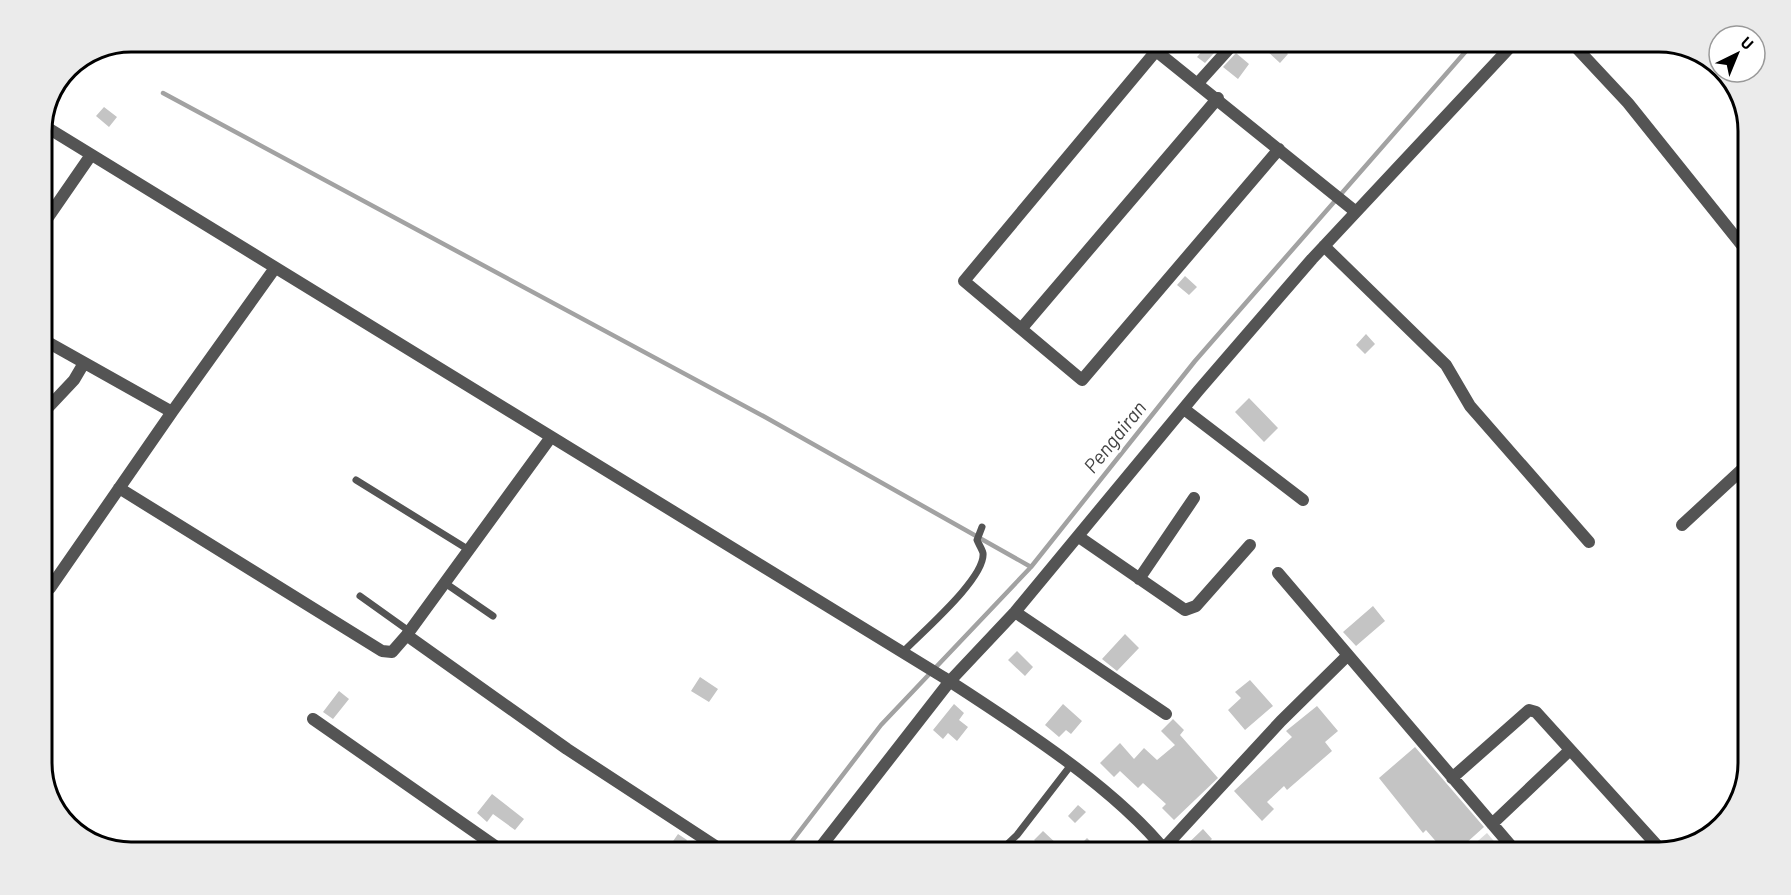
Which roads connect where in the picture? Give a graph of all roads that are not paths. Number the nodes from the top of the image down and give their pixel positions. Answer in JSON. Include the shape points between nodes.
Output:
{"nodes":[{"id":1,"x":1155,"y":52,"type":"edge"},
{"id":2,"x":1157,"y":52,"type":"edge"},
{"id":3,"x":1225,"y":52,"type":"edge"},
{"id":4,"x":1506,"y":52,"type":"edge"},
{"id":5,"x":1580,"y":52,"type":"edge"},
{"id":6,"x":1198,"y":83,"type":"junction"},
{"id":7,"x":1218,"y":98,"type":"junction"},
{"id":8,"x":53,"y":132,"type":"edge"},
{"id":9,"x":1279,"y":149,"type":"junction"},
{"id":10,"x":91,"y":155,"type":"junction"},
{"id":11,"x":53,"y":210,"type":"edge"},
{"id":12,"x":1356,"y":212,"type":"junction"},
{"id":13,"x":1738,"y":240,"type":"edge"},
{"id":14,"x":1324,"y":246,"type":"junction"},
{"id":15,"x":275,"y":268,"type":"junction"},
{"id":16,"x":1022,"y":329,"type":"junction"},
{"id":17,"x":53,"y":345,"type":"edge"},
{"id":18,"x":84,"y":363,"type":"junction"},
{"id":19,"x":53,"y":402,"type":"edge"},
{"id":20,"x":1184,"y":409,"type":"junction"},
{"id":21,"x":172,"y":412,"type":"junction"},
{"id":22,"x":551,"y":437,"type":"junction"},
{"id":23,"x":1738,"y":473,"type":"edge"},
{"id":24,"x":356,"y":480,"type":"dead end"},
{"id":25,"x":119,"y":488,"type":"junction"},
{"id":26,"x":1194,"y":498,"type":"dead end"},
{"id":27,"x":1302,"y":500,"type":"dead end"},
{"id":28,"x":1682,"y":525,"type":"dead end"},
{"id":29,"x":979,"y":533,"type":"dead end"},
{"id":30,"x":1079,"y":537,"type":"junction"},
{"id":31,"x":1589,"y":542,"type":"dead end"},
{"id":32,"x":1250,"y":545,"type":"dead end"},
{"id":33,"x":469,"y":550,"type":"junction"},
{"id":34,"x":1278,"y":573,"type":"dead end"},
{"id":35,"x":1139,"y":579,"type":"junction"},
{"id":36,"x":445,"y":583,"type":"junction"},
{"id":37,"x":53,"y":584,"type":"edge"},
{"id":38,"x":360,"y":596,"type":"dead end"},
{"id":39,"x":1016,"y":612,"type":"junction"},
{"id":40,"x":493,"y":616,"type":"dead end"},
{"id":41,"x":408,"y":633,"type":"junction"},
{"id":42,"x":903,"y":652,"type":"junction"},
{"id":43,"x":1347,"y":656,"type":"junction"},
{"id":44,"x":947,"y":679,"type":"junction"},
{"id":45,"x":1166,"y":714,"type":"dead end"},
{"id":46,"x":313,"y":718,"type":"dead end"},
{"id":47,"x":1570,"y":750,"type":"junction"},
{"id":48,"x":1071,"y":765,"type":"junction"},
{"id":49,"x":1452,"y":778,"type":"junction"},
{"id":50,"x":1492,"y":824,"type":"junction"},
{"id":51,"x":489,"y":842,"type":"edge"},
{"id":52,"x":709,"y":842,"type":"edge"},
{"id":53,"x":824,"y":842,"type":"edge"},
{"id":54,"x":1010,"y":842,"type":"edge"},
{"id":55,"x":1157,"y":842,"type":"edge"},
{"id":56,"x":1173,"y":842,"type":"edge"},
{"id":57,"x":1508,"y":842,"type":"edge"},
{"id":58,"x":1654,"y":842,"type":"edge"}],
"edges":[{"from":1,"to":16,"type":"street","via":[[964,281]]},
{"from":2,"to":6,"type":"street"},
{"from":3,"to":6,"type":"street"},
{"from":4,"to":12,"type":"street"},
{"from":5,"to":13,"type":"street","via":[[1628,103]]},
{"from":6,"to":7,"type":"street"},
{"from":7,"to":9,"type":"street"},
{"from":7,"to":16,"type":"street"},
{"from":8,"to":10,"type":"street"},
{"from":9,"to":12,"type":"street"},
{"from":9,"to":16,"type":"street","via":[[1082,380]]},
{"from":10,"to":11,"type":"street"},
{"from":10,"to":15,"type":"street"},
{"from":12,"to":14,"type":"street"},
{"from":14,"to":20,"type":"street"},
{"from":14,"to":31,"type":"street","via":[[1446,365],[1470,406]]},
{"from":15,"to":21,"type":"street"},
{"from":15,"to":22,"type":"street"},
{"from":17,"to":18,"type":"street"},
{"from":18,"to":19,"type":"street"},
{"from":18,"to":21,"type":"street"},
{"from":20,"to":27,"type":"street"},
{"from":20,"to":30,"type":"street"},
{"from":21,"to":25,"type":"street"},
{"from":22,"to":33,"type":"street"},
{"from":22,"to":42,"type":"street"},
{"from":23,"to":28,"type":"street"},
{"from":24,"to":33,"type":"lane"},
{"from":25,"to":37,"type":"street"},
{"from":25,"to":41,"type":"street","via":[[382,651],[392,652]]},
{"from":26,"to":35,"type":"street"},
{"from":29,"to":42,"type":"lane","via":[[982,553],[978,570]]},
{"from":30,"to":35,"type":"street"},
{"from":30,"to":39,"type":"street"},
{"from":32,"to":35,"type":"street","via":[[1189,610],[1180,608]]},
{"from":33,"to":36,"type":"street"},
{"from":34,"to":43,"type":"street"},
{"from":36,"to":40,"type":"lane"},
{"from":36,"to":41,"type":"street"},
{"from":38,"to":41,"type":"lane"},
{"from":39,"to":44,"type":"street"},
{"from":39,"to":45,"type":"street"},
{"from":41,"to":52,"type":"street","via":[[567,749]]},
{"from":42,"to":44,"type":"street"},
{"from":43,"to":49,"type":"street"},
{"from":43,"to":56,"type":"street","via":[[1281,721]]},
{"from":44,"to":48,"type":"street"},
{"from":44,"to":53,"type":"street"},
{"from":46,"to":51,"type":"street"},
{"from":47,"to":49,"type":"street","via":[[1536,712],[1529,710]]},
{"from":47,"to":50,"type":"street"},
{"from":47,"to":58,"type":"street"},
{"from":48,"to":54,"type":"lane"},
{"from":48,"to":55,"type":"street","via":[[1140,822]]},
{"from":49,"to":50,"type":"street"},
{"from":50,"to":57,"type":"street"}]}
